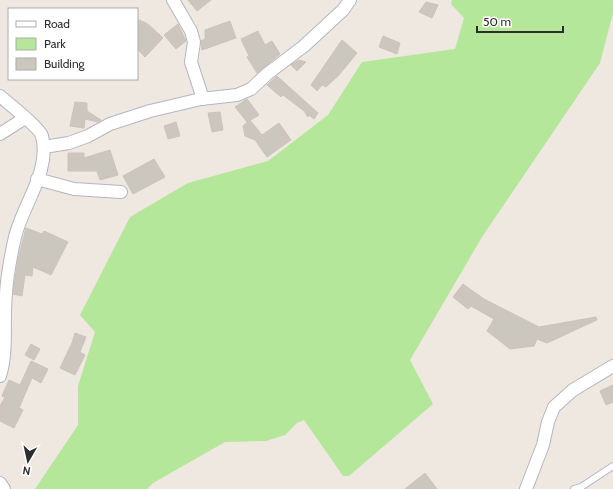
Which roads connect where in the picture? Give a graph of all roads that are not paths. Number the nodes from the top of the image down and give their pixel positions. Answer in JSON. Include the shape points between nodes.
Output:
{"nodes":[{"id":1,"x":173,"y":0,"type":"edge"},
{"id":2,"x":350,"y":0,"type":"edge"},
{"id":3,"x":0,"y":96,"type":"edge"},
{"id":4,"x":203,"y":99,"type":"junction"},
{"id":5,"x":25,"y":118,"type":"junction"},
{"id":6,"x":0,"y":134,"type":"edge"},
{"id":7,"x":44,"y":147,"type":"junction"},
{"id":8,"x":37,"y":179,"type":"junction"},
{"id":9,"x":121,"y":192,"type":"dead end"},
{"id":10,"x":613,"y":366,"type":"edge"},
{"id":11,"x":0,"y":376,"type":"edge"},
{"id":12,"x":613,"y":466,"type":"edge"},
{"id":13,"x":0,"y":483,"type":"edge"},
{"id":14,"x":4,"y":489,"type":"edge"},
{"id":15,"x":526,"y":489,"type":"edge"},
{"id":16,"x":574,"y":489,"type":"edge"}],
"edges":[{"from":1,"to":4,"type":"street","via":[[192,31],[194,42],[191,62]]},
{"from":2,"to":4,"type":"street","via":[[343,10],[304,46],[251,89],[237,95]]},
{"from":3,"to":5,"type":"street"},
{"from":4,"to":7,"type":"street","via":[[150,111],[110,124],[69,143]]},
{"from":5,"to":6,"type":"street"},
{"from":5,"to":7,"type":"street","via":[[41,133]]},
{"from":7,"to":8,"type":"street"},
{"from":8,"to":9,"type":"street","via":[[74,189]]},
{"from":8,"to":11,"type":"street","via":[[16,236],[10,265]]},
{"from":10,"to":15,"type":"street","via":[[573,390],[554,407]]},
{"from":12,"to":16,"type":"lane"},
{"from":13,"to":14,"type":"street"}]}
